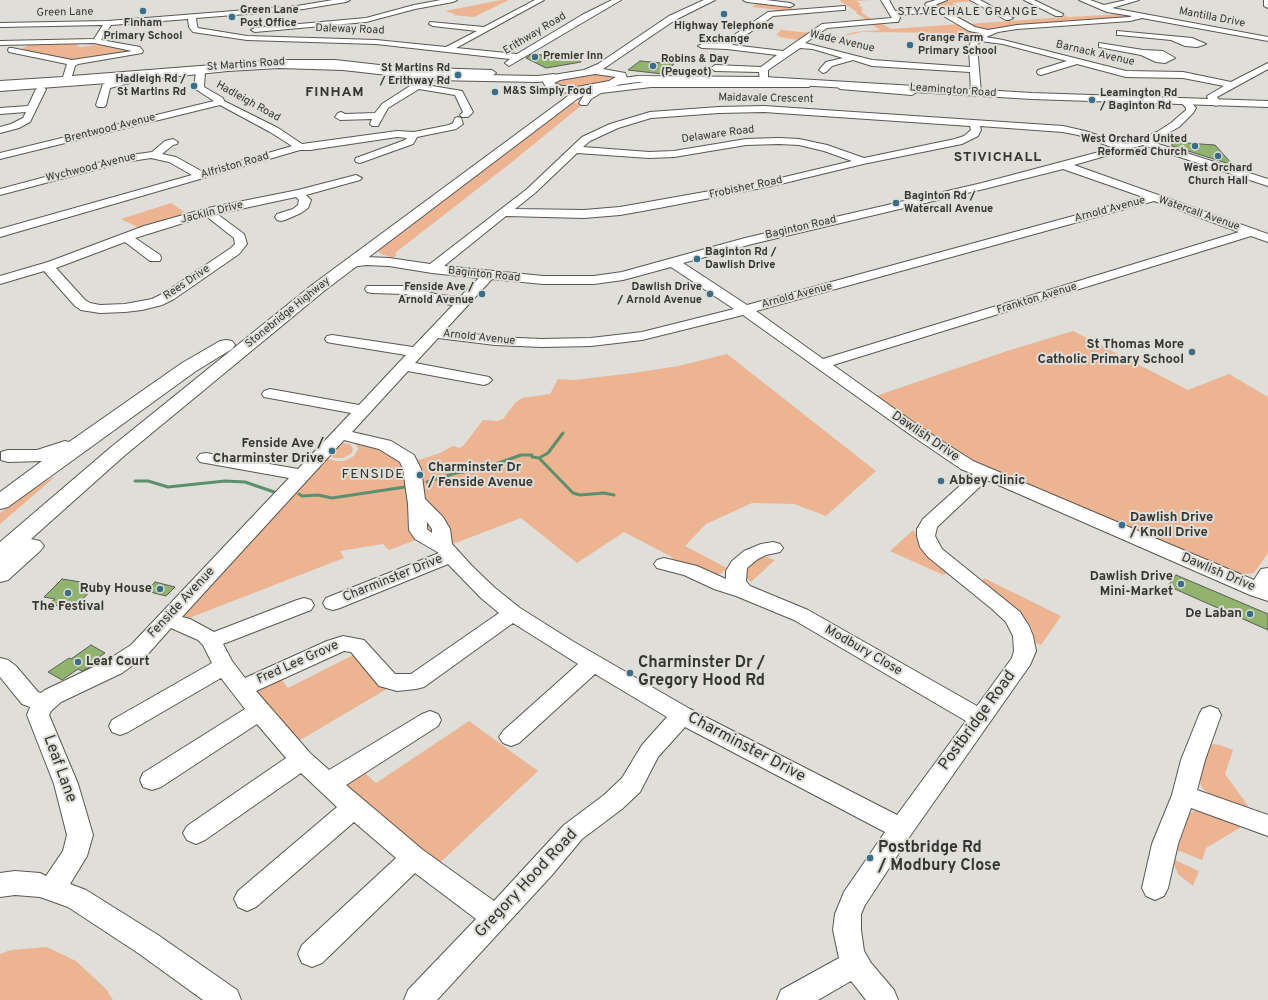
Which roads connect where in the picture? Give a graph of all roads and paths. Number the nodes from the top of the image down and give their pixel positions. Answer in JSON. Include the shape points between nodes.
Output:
{"nodes":[{"id":1,"x":346,"y":0,"type":"edge"},
{"id":2,"x":453,"y":0,"type":"edge"},
{"id":3,"x":540,"y":0,"type":"edge"},
{"id":4,"x":617,"y":0,"type":"edge"},
{"id":5,"x":711,"y":0,"type":"edge"},
{"id":6,"x":722,"y":0,"type":"edge"},
{"id":7,"x":747,"y":0,"type":"edge"},
{"id":8,"x":885,"y":0,"type":"edge"},
{"id":9,"x":943,"y":0,"type":"edge"},
{"id":10,"x":974,"y":0,"type":"edge"},
{"id":11,"x":1028,"y":0,"type":"edge"},
{"id":12,"x":1083,"y":0,"type":"edge"},
{"id":13,"x":1135,"y":0,"type":"edge"},
{"id":14,"x":1268,"y":0,"type":"edge"},
{"id":15,"x":1268,"y":6,"type":"edge"},
{"id":16,"x":842,"y":8,"type":"dead end"},
{"id":17,"x":1103,"y":8,"type":"junction"},
{"id":18,"x":824,"y":10,"type":"junction"},
{"id":19,"x":937,"y":10,"type":"junction"},
{"id":20,"x":800,"y":12,"type":"junction"},
{"id":21,"x":893,"y":13,"type":"junction"},
{"id":22,"x":1059,"y":14,"type":"dead end"},
{"id":23,"x":192,"y":16,"type":"junction"},
{"id":24,"x":1142,"y":16,"type":"junction"},
{"id":25,"x":1010,"y":18,"type":"dead end"},
{"id":26,"x":1098,"y":21,"type":"junction"},
{"id":27,"x":108,"y":23,"type":"junction"},
{"id":28,"x":433,"y":24,"type":"dead end"},
{"id":29,"x":845,"y":24,"type":"junction"},
{"id":30,"x":0,"y":25,"type":"edge"},
{"id":31,"x":1030,"y":26,"type":"junction"},
{"id":32,"x":485,"y":29,"type":"junction"},
{"id":33,"x":989,"y":33,"type":"junction"},
{"id":34,"x":1050,"y":33,"type":"dead end"},
{"id":35,"x":1120,"y":33,"type":"junction"},
{"id":36,"x":222,"y":35,"type":"junction"},
{"id":37,"x":978,"y":38,"type":"junction"},
{"id":38,"x":1174,"y":39,"type":"dead end"},
{"id":39,"x":1268,"y":39,"type":"edge"},
{"id":40,"x":96,"y":41,"type":"junction"},
{"id":41,"x":0,"y":43,"type":"edge"},
{"id":42,"x":799,"y":45,"type":"junction"},
{"id":43,"x":702,"y":46,"type":"dead end"},
{"id":44,"x":0,"y":47,"type":"edge"},
{"id":45,"x":724,"y":47,"type":"junction"},
{"id":46,"x":448,"y":49,"type":"junction"},
{"id":47,"x":1081,"y":53,"type":"dead end"},
{"id":48,"x":1143,"y":53,"type":"dead end"},
{"id":49,"x":785,"y":54,"type":"junction"},
{"id":50,"x":518,"y":57,"type":"junction"},
{"id":51,"x":852,"y":58,"type":"junction"},
{"id":52,"x":1067,"y":59,"type":"junction"},
{"id":53,"x":1077,"y":61,"type":"junction"},
{"id":54,"x":74,"y":63,"type":"junction"},
{"id":55,"x":1268,"y":66,"type":"edge"},
{"id":56,"x":716,"y":68,"type":"dead end"},
{"id":57,"x":823,"y":70,"type":"dead end"},
{"id":58,"x":975,"y":70,"type":"junction"},
{"id":59,"x":1041,"y":72,"type":"dead end"},
{"id":60,"x":200,"y":73,"type":"junction"},
{"id":61,"x":576,"y":73,"type":"junction"},
{"id":62,"x":764,"y":75,"type":"junction"},
{"id":63,"x":490,"y":76,"type":"junction"},
{"id":64,"x":618,"y":77,"type":"junction"},
{"id":65,"x":428,"y":79,"type":"junction"},
{"id":66,"x":640,"y":81,"type":"junction"},
{"id":67,"x":68,"y":83,"type":"junction"},
{"id":68,"x":0,"y":84,"type":"edge"},
{"id":69,"x":553,"y":84,"type":"junction"},
{"id":70,"x":1232,"y":85,"type":"junction"},
{"id":71,"x":416,"y":86,"type":"junction"},
{"id":72,"x":0,"y":88,"type":"edge"},
{"id":73,"x":41,"y":89,"type":"junction"},
{"id":74,"x":588,"y":89,"type":"junction"},
{"id":75,"x":913,"y":90,"type":"junction"},
{"id":76,"x":0,"y":92,"type":"edge"},
{"id":77,"x":976,"y":92,"type":"junction"},
{"id":78,"x":113,"y":102,"type":"dead end"},
{"id":79,"x":219,"y":102,"type":"junction"},
{"id":80,"x":1186,"y":102,"type":"junction"},
{"id":81,"x":584,"y":103,"type":"dead end"},
{"id":82,"x":1216,"y":103,"type":"junction"},
{"id":83,"x":1268,"y":104,"type":"edge"},
{"id":84,"x":31,"y":108,"type":"junction"},
{"id":85,"x":0,"y":111,"type":"edge"},
{"id":86,"x":910,"y":112,"type":"junction"},
{"id":87,"x":341,"y":115,"type":"dead end"},
{"id":88,"x":974,"y":124,"type":"junction"},
{"id":89,"x":0,"y":130,"type":"edge"},
{"id":90,"x":414,"y":135,"type":"junction"},
{"id":91,"x":174,"y":142,"type":"dead end"},
{"id":92,"x":1143,"y":142,"type":"junction"},
{"id":93,"x":298,"y":147,"type":"junction"},
{"id":94,"x":1125,"y":148,"type":"junction"},
{"id":95,"x":574,"y":150,"type":"junction"},
{"id":96,"x":155,"y":155,"type":"junction"},
{"id":97,"x":0,"y":156,"type":"edge"},
{"id":98,"x":360,"y":160,"type":"dead end"},
{"id":99,"x":863,"y":161,"type":"junction"},
{"id":100,"x":1063,"y":165,"type":"junction"},
{"id":101,"x":1267,"y":171,"type":"dead end"},
{"id":102,"x":202,"y":176,"type":"junction"},
{"id":103,"x":1250,"y":177,"type":"junction"},
{"id":104,"x":356,"y":178,"type":"dead end"},
{"id":105,"x":1268,"y":183,"type":"edge"},
{"id":106,"x":0,"y":192,"type":"edge"},
{"id":107,"x":299,"y":193,"type":"junction"},
{"id":108,"x":1154,"y":198,"type":"junction"},
{"id":109,"x":208,"y":212,"type":"junction"},
{"id":110,"x":503,"y":212,"type":"junction"},
{"id":111,"x":281,"y":217,"type":"dead end"},
{"id":112,"x":1252,"y":232,"type":"junction"},
{"id":113,"x":0,"y":233,"type":"edge"},
{"id":114,"x":126,"y":237,"type":"junction"},
{"id":115,"x":1268,"y":238,"type":"edge"},
{"id":116,"x":369,"y":249,"type":"junction"},
{"id":117,"x":155,"y":258,"type":"dead end"},
{"id":118,"x":389,"y":262,"type":"junction"},
{"id":119,"x":673,"y":262,"type":"junction"},
{"id":120,"x":350,"y":263,"type":"junction"},
{"id":121,"x":47,"y":267,"type":"junction"},
{"id":122,"x":432,"y":269,"type":"junction"},
{"id":123,"x":488,"y":276,"type":"junction"},
{"id":124,"x":0,"y":280,"type":"edge"},
{"id":125,"x":372,"y":289,"type":"dead end"},
{"id":126,"x":464,"y":302,"type":"junction"},
{"id":127,"x":745,"y":310,"type":"junction"},
{"id":128,"x":434,"y":333,"type":"junction"},
{"id":129,"x":332,"y":339,"type":"dead end"},
{"id":130,"x":228,"y":352,"type":"junction"},
{"id":131,"x":417,"y":352,"type":"junction"},
{"id":132,"x":822,"y":364,"type":"junction"},
{"id":133,"x":404,"y":366,"type":"junction"},
{"id":134,"x":484,"y":380,"type":"dead end"},
{"id":135,"x":270,"y":394,"type":"dead end"},
{"id":136,"x":362,"y":410,"type":"junction"},
{"id":137,"x":339,"y":434,"type":"junction"},
{"id":138,"x":90,"y":437,"type":"junction"},
{"id":139,"x":4,"y":454,"type":"edge"},
{"id":140,"x":206,"y":458,"type":"dead end"},
{"id":141,"x":984,"y":473,"type":"junction"},
{"id":142,"x":301,"y":475,"type":"junction"},
{"id":143,"x":0,"y":494,"type":"edge"},
{"id":144,"x":0,"y":502,"type":"edge"},
{"id":145,"x":0,"y":534,"type":"edge"},
{"id":146,"x":773,"y":548,"type":"dead end"},
{"id":147,"x":449,"y":552,"type":"junction"},
{"id":148,"x":0,"y":554,"type":"edge"},
{"id":149,"x":664,"y":564,"type":"dead end"},
{"id":150,"x":0,"y":574,"type":"edge"},
{"id":151,"x":1264,"y":586,"type":"edge"},
{"id":152,"x":743,"y":590,"type":"junction"},
{"id":153,"x":333,"y":602,"type":"dead end"},
{"id":154,"x":304,"y":605,"type":"dead end"},
{"id":155,"x":513,"y":613,"type":"junction"},
{"id":156,"x":167,"y":620,"type":"junction"},
{"id":157,"x":211,"y":642,"type":"junction"},
{"id":158,"x":593,"y":663,"type":"junction"},
{"id":159,"x":0,"y":666,"type":"edge"},
{"id":160,"x":224,"y":666,"type":"junction"},
{"id":161,"x":243,"y":688,"type":"junction"},
{"id":162,"x":44,"y":703,"type":"junction"},
{"id":163,"x":259,"y":711,"type":"junction"},
{"id":164,"x":682,"y":715,"type":"junction"},
{"id":165,"x":1210,"y":715,"type":"dead end"},
{"id":166,"x":979,"y":718,"type":"junction"},
{"id":167,"x":430,"y":720,"type":"dead end"},
{"id":168,"x":120,"y":726,"type":"dead end"},
{"id":169,"x":511,"y":737,"type":"dead end"},
{"id":170,"x":302,"y":760,"type":"junction"},
{"id":171,"x":152,"y":780,"type":"dead end"},
{"id":172,"x":327,"y":784,"type":"junction"},
{"id":173,"x":1184,"y":795,"type":"junction"},
{"id":174,"x":354,"y":807,"type":"junction"},
{"id":175,"x":1268,"y":826,"type":"edge"},
{"id":176,"x":901,"y":829,"type":"junction"},
{"id":177,"x":196,"y":833,"type":"dead end"},
{"id":178,"x":414,"y":858,"type":"junction"},
{"id":179,"x":0,"y":885,"type":"edge"},
{"id":180,"x":1155,"y":888,"type":"dead end"},
{"id":181,"x":52,"y":889,"type":"junction"},
{"id":182,"x":246,"y":899,"type":"dead end"},
{"id":183,"x":496,"y":918,"type":"junction"},
{"id":184,"x":312,"y":954,"type":"dead end"},
{"id":185,"x":856,"y":964,"type":"junction"},
{"id":186,"x":228,"y":1000,"type":"edge"},
{"id":187,"x":418,"y":1000,"type":"edge"},
{"id":188,"x":791,"y":1000,"type":"edge"},
{"id":189,"x":884,"y":1000,"type":"edge"}],
"edges":[{"from":1,"to":23,"type":"street","name":"Green Lane","via":[[297,8]]},
{"from":2,"to":36,"type":"street","via":[[366,20],[239,31]]},
{"from":3,"to":32,"type":"street"},
{"from":4,"to":50,"type":"street","name":"Erithway Road","via":[[585,16]]},
{"from":5,"to":61,"type":"main road","via":[[658,26],[602,66]]},
{"from":6,"to":64,"type":"main road","via":[[693,13],[656,35],[617,64],[614,69]]},
{"from":7,"to":20,"type":"street","via":[[789,5]]},
{"from":8,"to":21,"type":"street"},
{"from":9,"to":19,"type":"street","via":[[929,4]]},
{"from":10,"to":25,"type":"street"},
{"from":11,"to":22,"type":"street"},
{"from":12,"to":17,"type":"street","name":"Mantilla Drive"},
{"from":13,"to":17,"type":"street"},
{"from":14,"to":15,"type":"street"},
{"from":16,"to":18,"type":"street"},
{"from":17,"to":24,"type":"street","name":"Mantilla Drive"},
{"from":18,"to":20,"type":"street"},
{"from":18,"to":29,"type":"street"},
{"from":19,"to":21,"type":"street"},
{"from":19,"to":33,"type":"street","via":[[972,29]]},
{"from":20,"to":45,"type":"street","via":[[770,14]]},
{"from":21,"to":29,"type":"street","via":[[895,20]]},
{"from":23,"to":27,"type":"street","name":"Green Lane"},
{"from":23,"to":36,"type":"street","name":"Daleway Road","via":[[195,29]]},
{"from":24,"to":26,"type":"street"},
{"from":24,"to":39,"type":"street","name":"Mantilla Drive"},
{"from":26,"to":31,"type":"street"},
{"from":26,"to":35,"type":"street"},
{"from":27,"to":30,"type":"street","name":"Green Lane"},
{"from":27,"to":40,"type":"street"},
{"from":28,"to":32,"type":"street"},
{"from":29,"to":42,"type":"street","via":[[825,26]]},
{"from":31,"to":33,"type":"street","via":[[1006,28]]},
{"from":31,"to":34,"type":"street"},
{"from":32,"to":46,"type":"street"},
{"from":33,"to":37,"type":"street"},
{"from":35,"to":38,"type":"street"},
{"from":35,"to":48,"type":"street","via":[[1119,36],[1099,46]]},
{"from":36,"to":46,"type":"street","name":"Daleway Road","via":[[270,40],[370,41]]},
{"from":37,"to":52,"type":"street","name":"Barnack Avenue"},
{"from":37,"to":58,"type":"street","via":[[973,46]]},
{"from":40,"to":41,"type":"street"},
{"from":40,"to":54,"type":"street","via":[[139,50]]},
{"from":42,"to":49,"type":"street"},
{"from":42,"to":51,"type":"street","name":"Wade Avenue"},
{"from":43,"to":45,"type":"street"},
{"from":44,"to":54,"type":"street"},
{"from":45,"to":49,"type":"street"},
{"from":46,"to":50,"type":"street","name":"Daleway Road"},
{"from":47,"to":52,"type":"street"},
{"from":49,"to":62,"type":"street"},
{"from":50,"to":63,"type":"street","name":"Erithway Road"},
{"from":51,"to":57,"type":"street","via":[[829,64]]},
{"from":51,"to":58,"type":"street","name":"Wade Avenue","via":[[872,63]]},
{"from":52,"to":53,"type":"street","name":"Barnack Avenue"},
{"from":53,"to":59,"type":"street"},
{"from":53,"to":70,"type":"street","name":"Barnack Avenue","via":[[1126,74],[1183,74]]},
{"from":54,"to":67,"type":"street","via":[[71,66]]},
{"from":55,"to":70,"type":"street"},
{"from":56,"to":62,"type":"street"},
{"from":58,"to":77,"type":"street"},
{"from":60,"to":65,"type":"main road","name":"St Martins Road","via":[[257,66],[309,65]]},
{"from":60,"to":67,"type":"main road","name":"St Martins Road"},
{"from":60,"to":78,"type":"street","name":"St Martins Road","via":[[118,82],[106,86],[101,104]]},
{"from":60,"to":79,"type":"street","name":"Hadleigh Road","via":[[199,88],[220,100]]},
{"from":61,"to":64,"type":"main road","via":[[595,71]]},
{"from":61,"to":69,"type":"main road"},
{"from":62,"to":66,"type":"main road","name":"Leamington Road"},
{"from":62,"to":75,"type":"main road","name":"Leamington Road"},
{"from":63,"to":65,"type":"main road","name":"St Martins Road"},
{"from":63,"to":67,"type":"street","name":"St Martins Road","via":[[335,63],[278,62]]},
{"from":63,"to":69,"type":"main road","name":"St Martins Road"},
{"from":64,"to":66,"type":"main road","name":"Leamington Road"},
{"from":64,"to":74,"type":"main road"},
{"from":65,"to":71,"type":"street"},
{"from":66,"to":75,"type":"street","name":"Leamington Road","via":[[656,84],[770,84]]},
{"from":66,"to":81,"type":"street","name":"Leamington Road","via":[[624,87],[599,91],[587,97]]},
{"from":67,"to":68,"type":"street","name":"St Martins Road"},
{"from":67,"to":72,"type":"main road","name":"St Martins Road"},
{"from":67,"to":73,"type":"street","name":"St Martins Road"},
{"from":69,"to":74,"type":"main road","name":"St Martins Road","via":[[569,90]]},
{"from":69,"to":130,"type":"main road","name":"Stonebridge Highway","via":[[560,93],[556,99],[342,256]]},
{"from":70,"to":82,"type":"street","via":[[1212,96]]},
{"from":71,"to":87,"type":"street","via":[[391,102],[376,120],[340,117]]},
{"from":71,"to":90,"type":"street","via":[[459,93],[468,112],[452,127]]},
{"from":73,"to":76,"type":"street","name":"St Martins Road"},
{"from":73,"to":84,"type":"street"},
{"from":74,"to":116,"type":"main road","name":"Stonebridge Highway","via":[[572,98]]},
{"from":75,"to":77,"type":"main road","name":"Leamington Road"},
{"from":75,"to":86,"type":"street"},
{"from":77,"to":80,"type":"main road","name":"Leamington Road"},
{"from":79,"to":93,"type":"street","name":"Hadleigh Road","via":[[261,123]]},
{"from":79,"to":97,"type":"street","name":"Brentwood Avenue"},
{"from":80,"to":82,"type":"main road","name":"Leamington Road"},
{"from":80,"to":92,"type":"street","name":"Baginton Road","via":[[1191,108],[1184,117],[1161,134]]},
{"from":82,"to":83,"type":"main road","name":"Leamington Road"},
{"from":84,"to":85,"type":"street"},
{"from":84,"to":89,"type":"street","via":[[25,122]]},
{"from":86,"to":88,"type":"street","name":"Maidavale Crescent"},
{"from":86,"to":95,"type":"street","name":"Maidavale Crescent","via":[[757,109],[663,114],[632,119],[600,131]]},
{"from":88,"to":94,"type":"street","name":"Maidavale Crescent","via":[[1068,130]]},
{"from":88,"to":99,"type":"street","name":"Frobisher Road","via":[[974,134],[961,141]]},
{"from":90,"to":93,"type":"street","name":"Alfriston Road","via":[[397,134]]},
{"from":90,"to":98,"type":"street","via":[[409,142]]},
{"from":91,"to":96,"type":"street"},
{"from":92,"to":94,"type":"street","name":"Baginton Road"},
{"from":92,"to":103,"type":"street"},
{"from":93,"to":102,"type":"street","name":"Alfriston Road"},
{"from":94,"to":100,"type":"street","name":"Baginton Road"},
{"from":95,"to":99,"type":"street","name":"Delaware Road","via":[[674,154],[746,142],[779,141],[827,148]]},
{"from":95,"to":110,"type":"street","name":"Maidavale Crescent","via":[[542,182]]},
{"from":96,"to":102,"type":"street","name":"Wychwood Avenue","via":[[172,159]]},
{"from":96,"to":106,"type":"street","name":"Wychwood Avenue","via":[[128,158]]},
{"from":99,"to":110,"type":"street","name":"Frobisher Road","via":[[741,189],[632,210],[576,214]]},
{"from":100,"to":108,"type":"street","name":"Watercall Avenue"},
{"from":100,"to":119,"type":"street","name":"Baginton Road","via":[[768,236]]},
{"from":101,"to":103,"type":"street"},
{"from":102,"to":113,"type":"street","name":"Alfriston Road"},
{"from":103,"to":105,"type":"street"},
{"from":104,"to":107,"type":"street","name":"Jacklin Drive"},
{"from":107,"to":109,"type":"street","name":"Jacklin Drive"},
{"from":107,"to":111,"type":"street","via":[[305,200],[304,206]]},
{"from":108,"to":112,"type":"street","name":"Watercall Avenue"},
{"from":108,"to":127,"type":"street","name":"Arnold Avenue"},
{"from":109,"to":114,"type":"street","name":"Jacklin Drive"},
{"from":109,"to":121,"type":"street","name":"Rees Drive","via":[[240,237],[241,244],[235,251],[157,302],[119,308],[86,307],[80,304]]},
{"from":110,"to":122,"type":"street","name":"Maidavale Crescent"},
{"from":112,"to":115,"type":"street","name":"Watercall Avenue"},
{"from":112,"to":132,"type":"street","name":"Frankton Avenue"},
{"from":114,"to":117,"type":"street"},
{"from":114,"to":121,"type":"street","name":"Jacklin Drive"},
{"from":116,"to":118,"type":"street","name":"Baginton Road","via":[[373,256]]},
{"from":116,"to":120,"type":"main road","name":"Stonebridge Highway"},
{"from":118,"to":120,"type":"street","name":"Baginton Road"},
{"from":118,"to":122,"type":"street","name":"Baginton Road"},
{"from":119,"to":123,"type":"street","name":"Baginton Road","via":[[632,274],[594,280],[549,281]]},
{"from":119,"to":127,"type":"street","name":"Dawlish Drive"},
{"from":120,"to":130,"type":"main road","name":"Stonebridge Highway"},
{"from":121,"to":124,"type":"street","name":"Jacklin Drive"},
{"from":122,"to":123,"type":"street","name":"Baginton Road"},
{"from":123,"to":126,"type":"street","name":"Fenside Avenue"},
{"from":125,"to":126,"type":"street","via":[[406,290],[438,299]]},
{"from":126,"to":128,"type":"street","name":"Fenside Avenue"},
{"from":127,"to":128,"type":"street","name":"Arnold Avenue","via":[[653,334],[591,342],[528,343]]},
{"from":127,"to":132,"type":"street","name":"Dawlish Drive"},
{"from":128,"to":131,"type":"street","name":"Fenside Avenue"},
{"from":129,"to":131,"type":"street"},
{"from":130,"to":138,"type":"main road","via":[[189,367]]},
{"from":130,"to":145,"type":"main road","name":"Stonebridge Highway","via":[[121,430]]},
{"from":130,"to":148,"type":"main road","name":"Stonebridge Highway"},
{"from":130,"to":150,"type":"main road","via":[[206,388]]},
{"from":131,"to":133,"type":"street","name":"Fenside Avenue"},
{"from":132,"to":141,"type":"street","name":"Dawlish Drive","via":[[952,456]]},
{"from":133,"to":134,"type":"street"},
{"from":133,"to":136,"type":"street","name":"Fenside Avenue"},
{"from":135,"to":136,"type":"street"},
{"from":136,"to":137,"type":"street","name":"Fenside Avenue"},
{"from":137,"to":142,"type":"street","name":"Fenside Avenue"},
{"from":137,"to":147,"type":"street","name":"Charminster Drive","via":[[376,442],[398,452],[410,462],[420,533]]},
{"from":138,"to":139,"type":"main road","via":[[48,454],[22,457]]},
{"from":138,"to":144,"type":"main road"},
{"from":139,"to":143,"type":"main road","via":[[13,462],[14,468],[13,476]]},
{"from":140,"to":142,"type":"street"},
{"from":141,"to":151,"type":"street","name":"Dawlish Drive"},
{"from":141,"to":166,"type":"street","name":"Postbridge Road","via":[[926,529],[926,536],[935,553],[1009,613],[1019,626],[1025,641],[1022,660]]},
{"from":142,"to":156,"type":"street","name":"Fenside Avenue"},
{"from":146,"to":152,"type":"street","via":[[761,550],[739,565],[736,581]]},
{"from":147,"to":153,"type":"street","name":"Charminster Drive"},
{"from":147,"to":155,"type":"street","name":"Charminster Drive","via":[[474,581]]},
{"from":149,"to":152,"type":"street","name":"Modbury Close","via":[[690,570],[717,583]]},
{"from":152,"to":166,"type":"street","name":"Modbury Close","via":[[801,615]]},
{"from":154,"to":157,"type":"street"},
{"from":155,"to":158,"type":"street","name":"Charminster Drive"},
{"from":155,"to":161,"type":"street","name":"Fred Lee Grove","via":[[416,681],[397,684],[387,680],[357,645],[343,643]]},
{"from":156,"to":157,"type":"street","name":"Fred Lee Grove","via":[[195,629]]},
{"from":156,"to":162,"type":"street","name":"Fenside Avenue","via":[[127,659]]},
{"from":157,"to":160,"type":"street","name":"Fred Lee Grove"},
{"from":158,"to":164,"type":"street","name":"Charminster Drive"},
{"from":158,"to":169,"type":"street"},
{"from":159,"to":162,"type":"street","via":[[30,698]]},
{"from":160,"to":161,"type":"street","name":"Fred Lee Grove"},
{"from":160,"to":168,"type":"street"},
{"from":161,"to":163,"type":"street","name":"Fred Lee Grove"},
{"from":162,"to":181,"type":"street","name":"Leaf Lane","via":[[38,715],[66,784],[80,835],[74,856]]},
{"from":163,"to":170,"type":"street","name":"Fred Lee Grove"},
{"from":163,"to":171,"type":"street"},
{"from":164,"to":176,"type":"street","name":"Charminster Drive"},
{"from":164,"to":183,"type":"street","name":"Gregory Hood Road","via":[[650,751],[631,785],[573,832]]},
{"from":165,"to":173,"type":"street","via":[[1193,760]]},
{"from":166,"to":176,"type":"street","name":"Postbridge Road"},
{"from":167,"to":172,"type":"street"},
{"from":170,"to":172,"type":"street","name":"Fred Lee Grove"},
{"from":170,"to":177,"type":"street"},
{"from":172,"to":174,"type":"street","name":"Fred Lee Grove"},
{"from":173,"to":175,"type":"street"},
{"from":173,"to":180,"type":"street","via":[[1165,844]]},
{"from":174,"to":178,"type":"street","name":"Fred Lee Grove"},
{"from":174,"to":182,"type":"street"},
{"from":176,"to":185,"type":"street","name":"Postbridge Road","via":[[856,895],[851,907],[847,937]]},
{"from":178,"to":183,"type":"street","name":"Fred Lee Grove"},
{"from":178,"to":184,"type":"street"},
{"from":179,"to":181,"type":"street","via":[[28,884]]},
{"from":181,"to":186,"type":"street","via":[[77,898],[96,909]]},
{"from":183,"to":187,"type":"street","name":"Gregory Hood Road"},
{"from":185,"to":188,"type":"street"},
{"from":185,"to":189,"type":"street","name":"Postbridge Road"}]}
